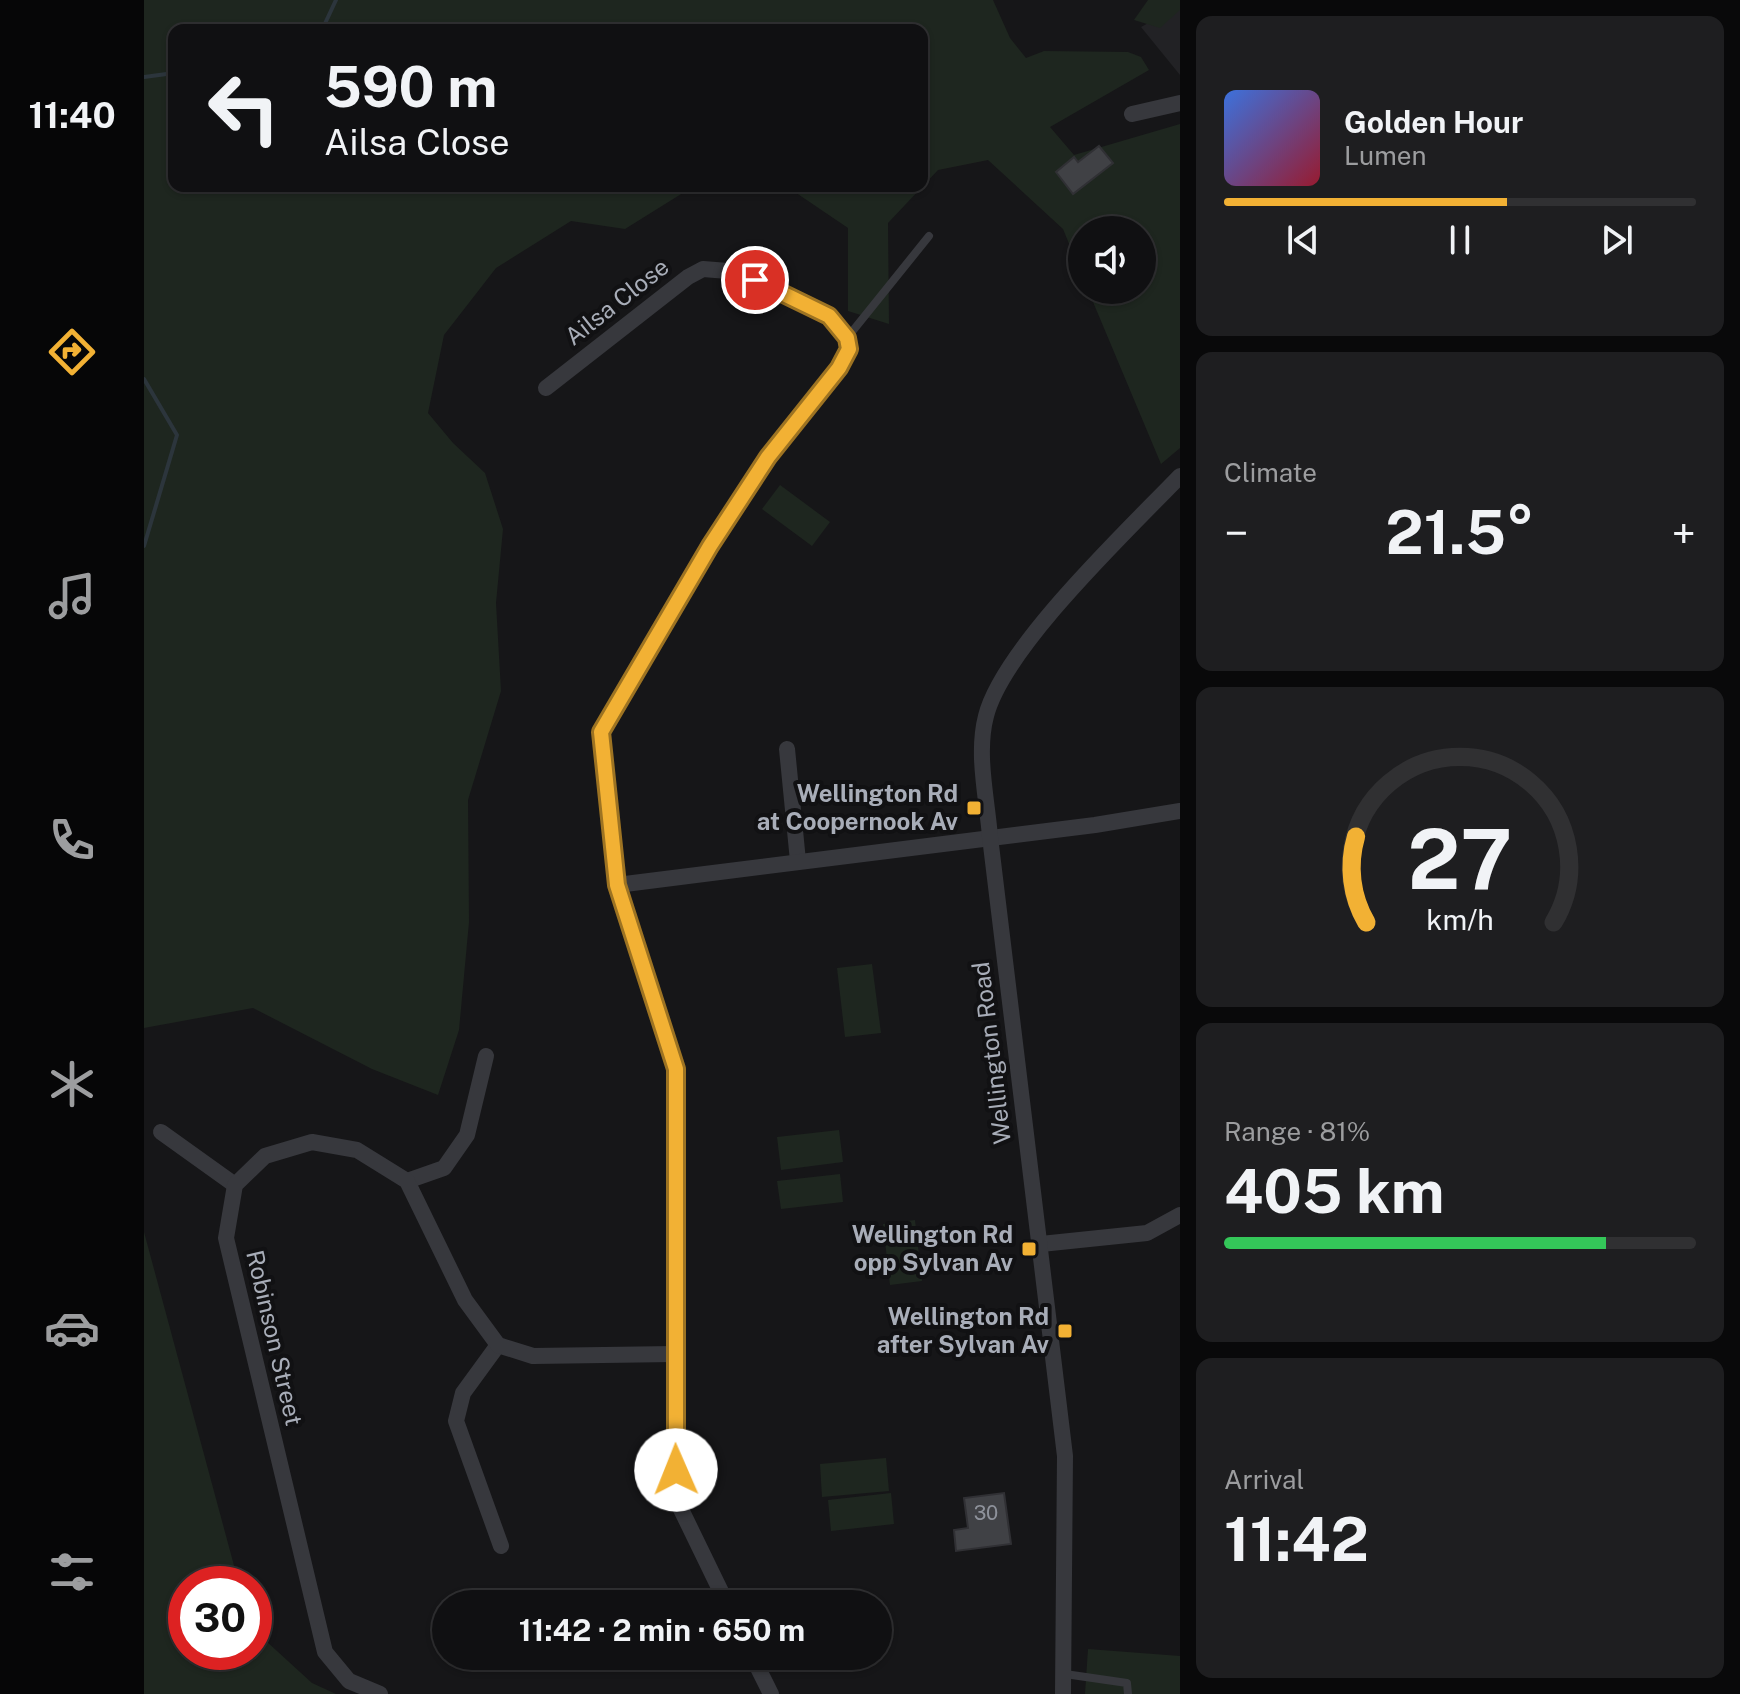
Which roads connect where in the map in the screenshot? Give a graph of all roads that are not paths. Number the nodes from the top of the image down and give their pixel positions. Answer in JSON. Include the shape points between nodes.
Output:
{"nodes":[{"id":1,"x":1180,"y":103,"type":"edge"},
{"id":2,"x":1132,"y":114,"type":"dead end"},
{"id":3,"x":929,"y":236,"type":"dead end"},
{"id":4,"x":847,"y":338,"type":"junction"},
{"id":5,"x":546,"y":388,"type":"dead end"},
{"id":6,"x":1180,"y":476,"type":"edge"},
{"id":7,"x":787,"y":749,"type":"dead end"},
{"id":8,"x":1180,"y":811,"type":"edge"},
{"id":9,"x":990,"y":837,"type":"junction"},
{"id":10,"x":798,"y":861,"type":"junction"},
{"id":11,"x":617,"y":885,"type":"junction"},
{"id":12,"x":486,"y":1056,"type":"dead end"},
{"id":13,"x":161,"y":1132,"type":"dead end"},
{"id":14,"x":407,"y":1181,"type":"junction"},
{"id":15,"x":235,"y":1185,"type":"junction"},
{"id":16,"x":1180,"y":1215,"type":"edge"},
{"id":17,"x":1041,"y":1244,"type":"junction"},
{"id":18,"x":498,"y":1345,"type":"junction"},
{"id":19,"x":674,"y":1354,"type":"junction"},
{"id":20,"x":501,"y":1546,"type":"dead end"},
{"id":21,"x":720,"y":1590,"type":"edge"},
{"id":22,"x":759,"y":1670,"type":"edge"},
{"id":23,"x":1065,"y":1674,"type":"junction"},
{"id":24,"x":380,"y":1694,"type":"edge"},
{"id":25,"x":771,"y":1694,"type":"edge"},
{"id":26,"x":1063,"y":1694,"type":"edge"},
{"id":27,"x":1128,"y":1694,"type":"edge"}],
"edges":[{"from":1,"to":2,"type":"street"},
{"from":3,"to":4,"type":"lane"},
{"from":4,"to":5,"type":"street","name":"Ailsa Close","via":[[829,316],[777,290],[728,271],[703,269]]},
{"from":4,"to":11,"type":"street","via":[[849,349],[839,368],[768,457],[601,732]]},
{"from":6,"to":9,"type":"street","name":"Wellington Road","via":[[1023,647],[1001,679],[983,733]]},
{"from":7,"to":10,"type":"street"},
{"from":8,"to":9,"type":"street"},
{"from":9,"to":10,"type":"street"},
{"from":9,"to":17,"type":"street","name":"Wellington Road"},
{"from":10,"to":11,"type":"street"},
{"from":11,"to":19,"type":"street","via":[[676,1069]]},
{"from":12,"to":14,"type":"street","via":[[467,1135],[444,1168]]},
{"from":13,"to":15,"type":"street"},
{"from":14,"to":15,"type":"street","via":[[357,1150],[312,1142],[265,1156]]},
{"from":14,"to":18,"type":"street","via":[[465,1300]]},
{"from":15,"to":24,"type":"street","name":"Robinson Street","via":[[226,1238],[317,1626],[325,1652],[349,1681]]},
{"from":16,"to":17,"type":"street","via":[[1147,1233]]},
{"from":17,"to":23,"type":"street","name":"Wellington Road","via":[[1065,1456]]},
{"from":18,"to":19,"type":"street","via":[[533,1356]]},
{"from":18,"to":20,"type":"street","via":[[463,1393],[456,1421]]},
{"from":19,"to":21,"type":"street","via":[[676,1499]]},
{"from":22,"to":25,"type":"street"},
{"from":23,"to":26,"type":"street","name":"Wellington Road"},
{"from":23,"to":27,"type":"lane","via":[[1127,1683]]}]}
